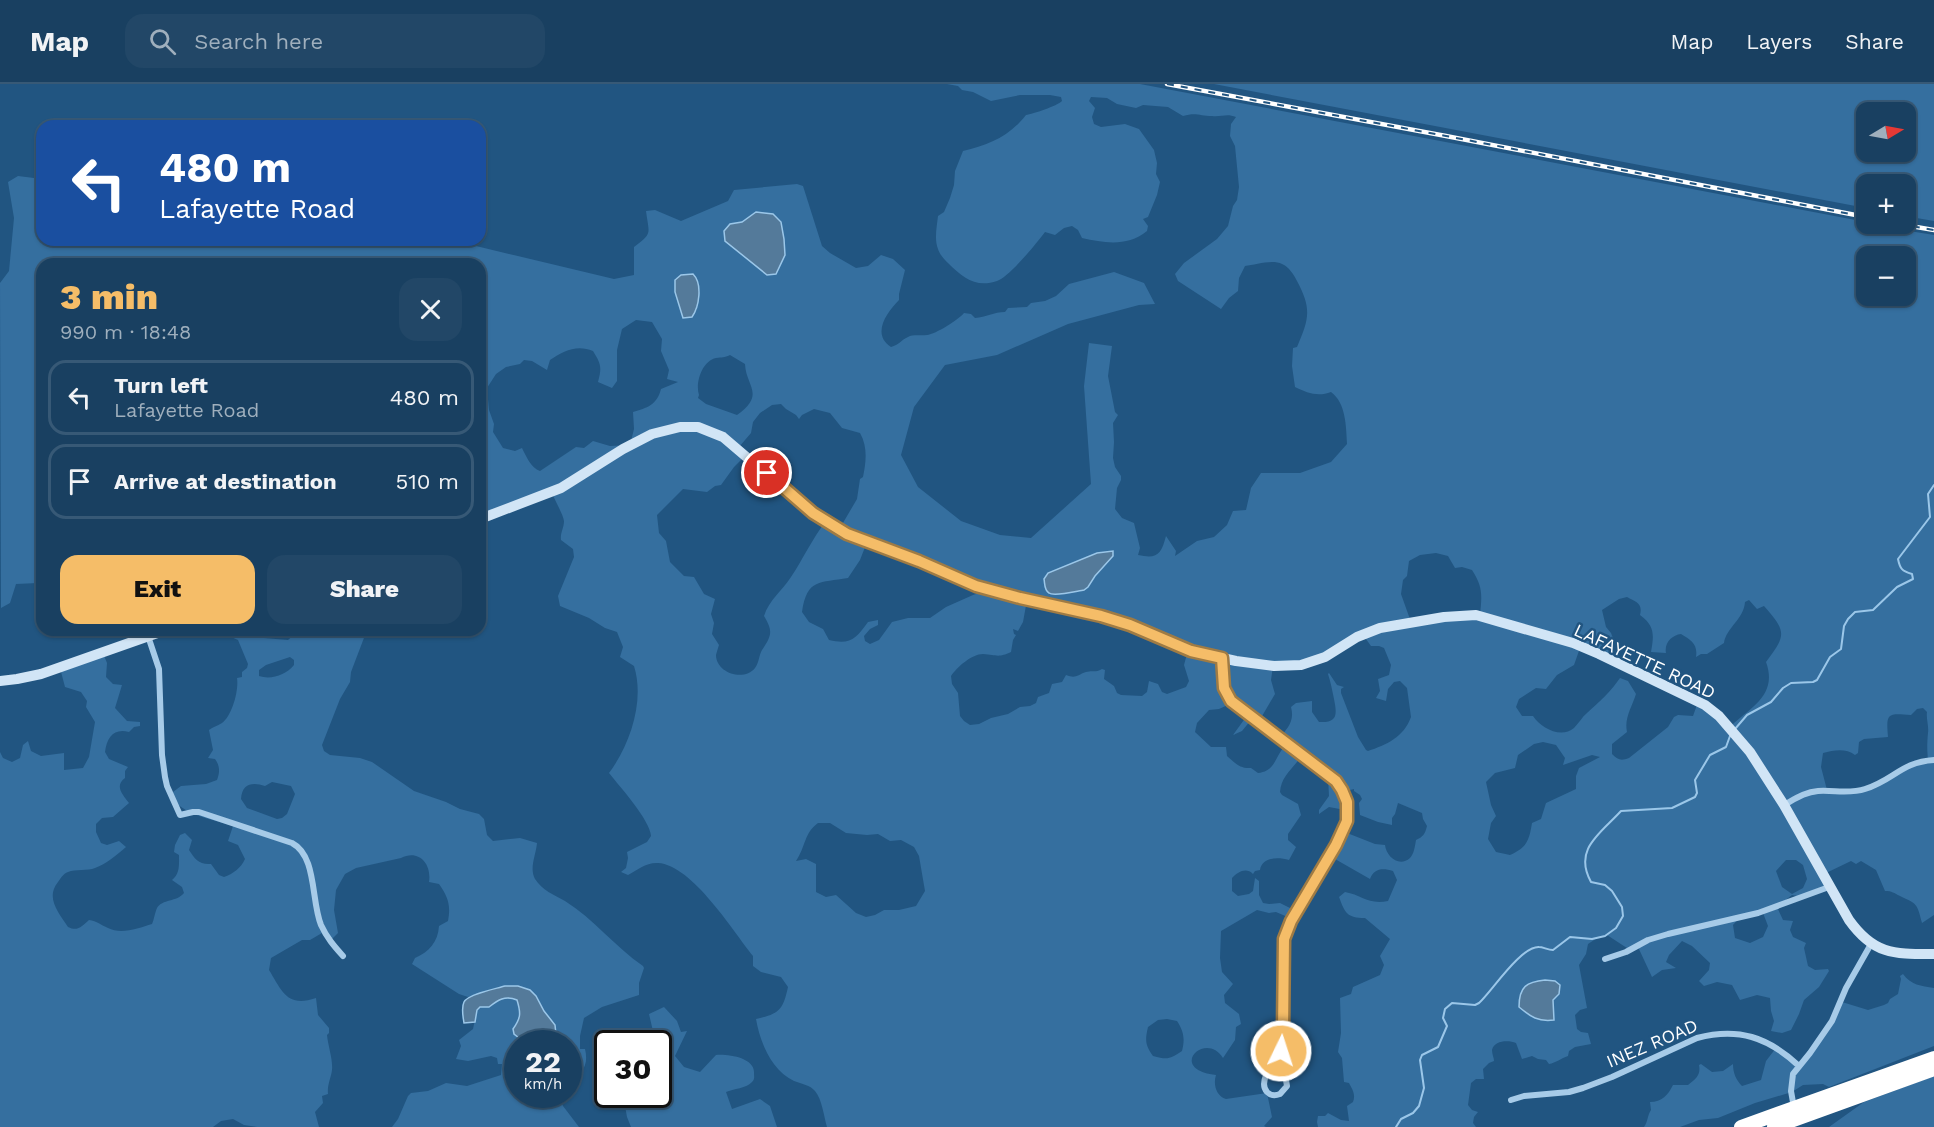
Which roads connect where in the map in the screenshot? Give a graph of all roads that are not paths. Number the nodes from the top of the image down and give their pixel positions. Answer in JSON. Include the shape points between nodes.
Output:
{"nodes":[{"id":1,"x":486,"y":517,"type":"edge"},
{"id":2,"x":148,"y":636,"type":"joint"},
{"id":3,"x":1222,"y":658,"type":"junction"},
{"id":4,"x":0,"y":681,"type":"edge"},
{"id":5,"x":1934,"y":760,"type":"edge"},
{"id":6,"x":1784,"y":805,"type":"junction"},
{"id":7,"x":1829,"y":887,"type":"junction"},
{"id":8,"x":1871,"y":944,"type":"junction"},
{"id":9,"x":1934,"y":954,"type":"edge"},
{"id":10,"x":343,"y":956,"type":"dead end"},
{"id":11,"x":1605,"y":959,"type":"dead end"},
{"id":12,"x":1281,"y":1051,"type":"junction"},
{"id":13,"x":1934,"y":1058,"type":"edge"},
{"id":14,"x":1799,"y":1066,"type":"junction"},
{"id":15,"x":1934,"y":1069,"type":"edge"},
{"id":16,"x":1511,"y":1100,"type":"dead end"},
{"id":17,"x":1796,"y":1118,"type":"edge"},
{"id":18,"x":1741,"y":1127,"type":"edge"},
{"id":19,"x":1774,"y":1127,"type":"edge"}],
"edges":[{"from":1,"to":3,"type":"street","name":"LAFAYETTE ROAD","via":[[561,488],[652,434],[666,429],[698,428],[723,437],[813,513],[849,535],[976,586],[1101,616],[1191,651]]},
{"from":2,"to":4,"type":"street","via":[[41,674]]},
{"from":2,"to":10,"type":"street","via":[[159,669],[165,777],[180,815],[199,812],[292,843],[302,850],[322,926]]},
{"from":3,"to":6,"type":"street","name":"LAFAYETTE ROAD","via":[[1274,666],[1301,665],[1380,628],[1476,615],[1582,646],[1712,709],[1750,752]]},
{"from":3,"to":12,"type":"street","via":[[1224,688],[1231,701],[1327,773],[1347,802],[1347,821],[1342,833],[1284,939]]},
{"from":5,"to":6,"type":"street","via":[[1909,764],[1863,790],[1810,792]]},
{"from":6,"to":7,"type":"street","name":"LAFAYETTE ROAD"},
{"from":7,"to":8,"type":"street","name":"LAFAYETTE ROAD","via":[[1859,934]]},
{"from":7,"to":11,"type":"street","via":[[1758,913],[1648,940]]},
{"from":8,"to":9,"type":"street","via":[[1892,952]]},
{"from":8,"to":14,"type":"street","via":[[1832,1021]]},
{"from":12,"to":12,"type":"street","via":[[1287,1086],[1273,1095],[1263,1084]]},
{"from":13,"to":17,"type":"highway"},
{"from":14,"to":16,"type":"street","name":"INEZ ROAD","via":[[1780,1049],[1759,1039],[1734,1033],[1708,1035],[1583,1088]]},
{"from":14,"to":17,"type":"street","via":[[1792,1078]]},
{"from":15,"to":17,"type":"highway"},
{"from":17,"to":18,"type":"highway"},
{"from":17,"to":19,"type":"highway"}]}
